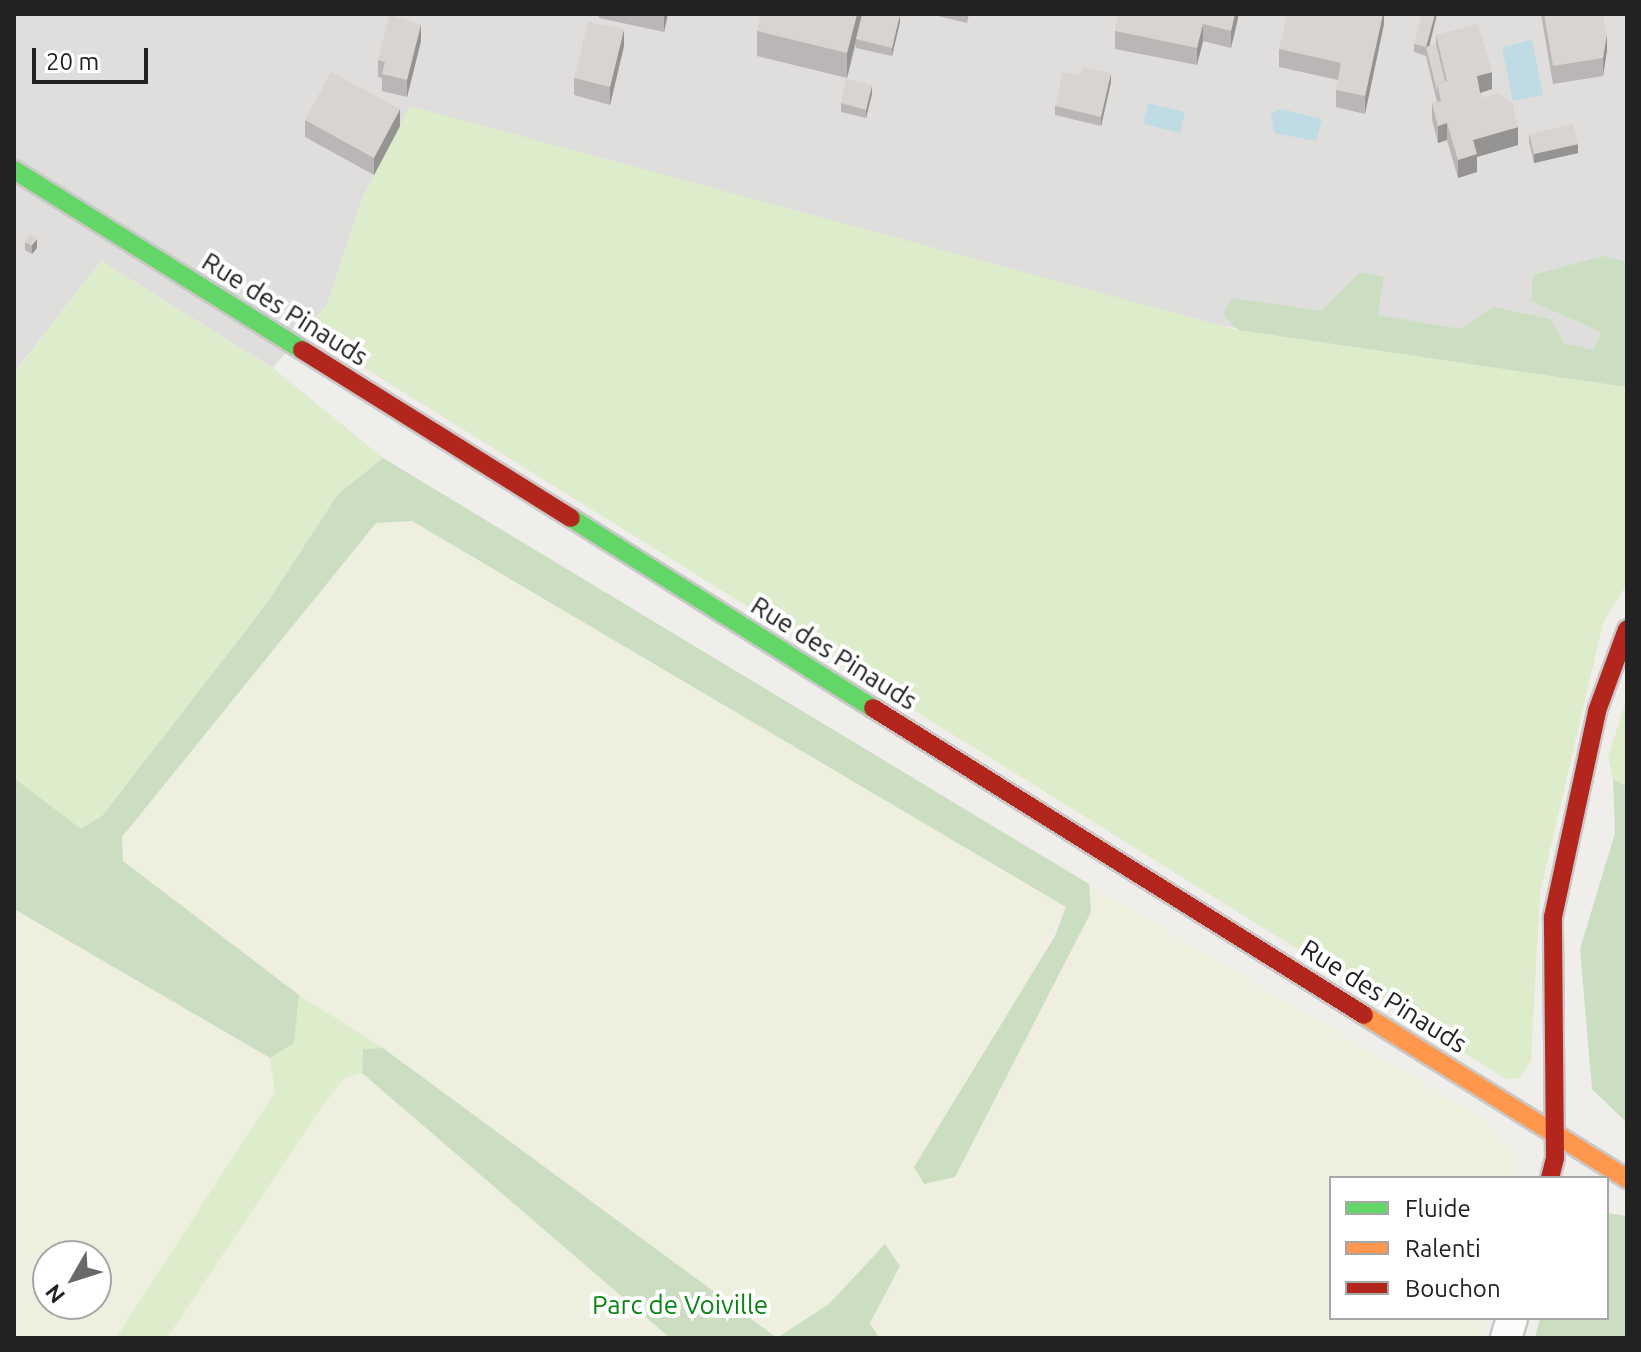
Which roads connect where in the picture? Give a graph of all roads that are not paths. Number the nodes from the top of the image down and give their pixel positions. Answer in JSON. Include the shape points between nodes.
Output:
{"nodes":[{"id":1,"x":14,"y":170,"type":"edge"},
{"id":2,"x":1627,"y":629,"type":"edge"},
{"id":3,"x":1553,"y":1133,"type":"junction"},
{"id":4,"x":1550,"y":1176,"type":"edge"},
{"id":5,"x":1627,"y":1179,"type":"edge"}],
"edges":[{"from":1,"to":3,"type":"street","name":"Rue des Pinauds"},
{"from":2,"to":3,"type":"street","via":[[1597,711],[1553,917]]},
{"from":3,"to":4,"type":"street"},
{"from":3,"to":5,"type":"street","name":"Rue des Pinauds"}]}
